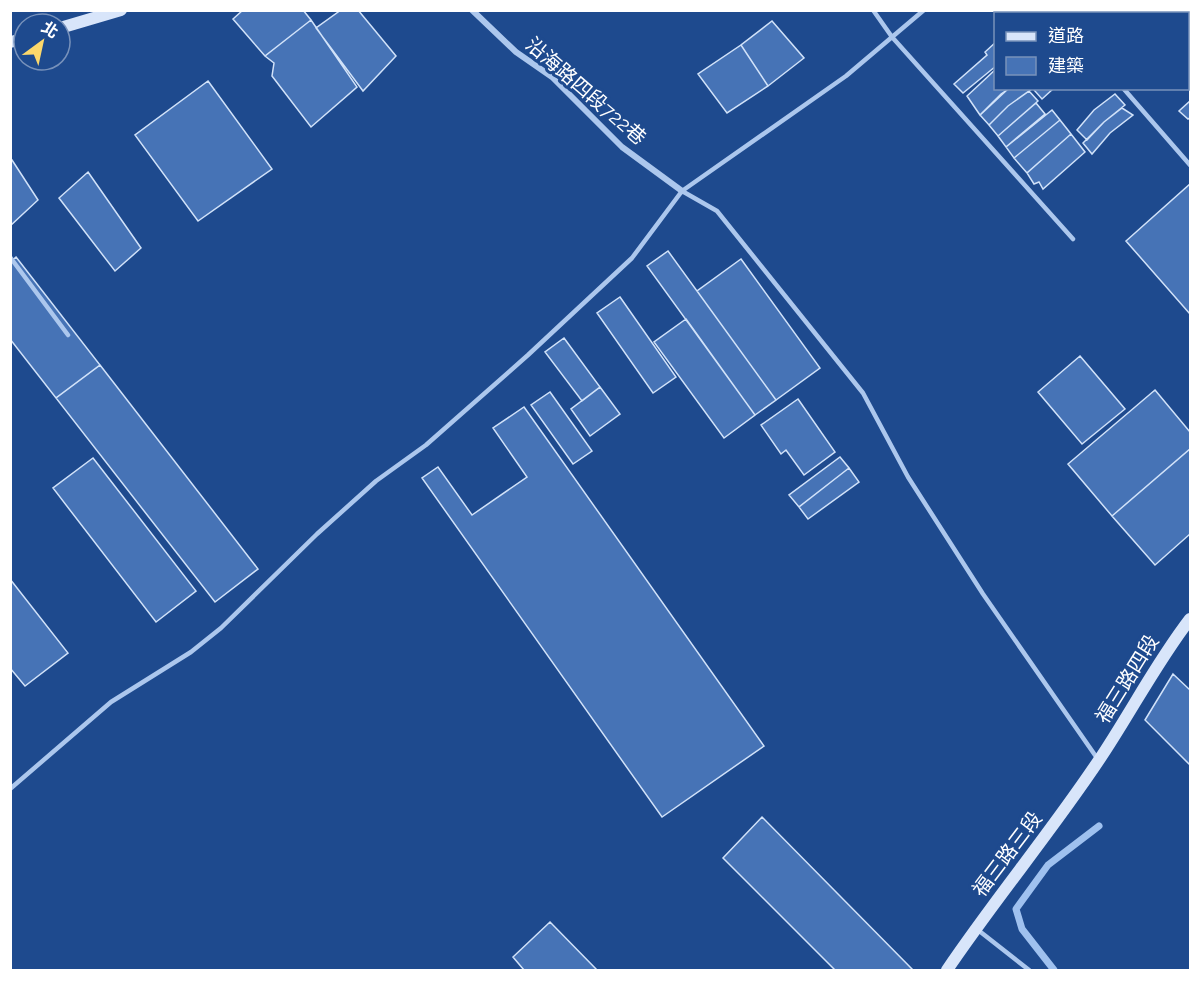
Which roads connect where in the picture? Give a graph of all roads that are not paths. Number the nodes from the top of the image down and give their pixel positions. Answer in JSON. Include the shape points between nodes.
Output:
{"nodes":[{"id":1,"x":121,"y":10,"type":"edge"},
{"id":2,"x":472,"y":10,"type":"edge"},
{"id":3,"x":873,"y":10,"type":"edge"},
{"id":4,"x":924,"y":10,"type":"edge"},
{"id":5,"x":72,"y":24,"type":"edge"},
{"id":6,"x":892,"y":37,"type":"junction"},
{"id":7,"x":1125,"y":90,"type":"edge"},
{"id":8,"x":1191,"y":165,"type":"edge"},
{"id":9,"x":682,"y":191,"type":"junction"},
{"id":10,"x":1073,"y":239,"type":"dead end"},
{"id":11,"x":10,"y":257,"type":"edge"},
{"id":12,"x":68,"y":335,"type":"dead end"},
{"id":13,"x":1191,"y":619,"type":"edge"},
{"id":14,"x":1099,"y":761,"type":"junction"},
{"id":15,"x":10,"y":789,"type":"edge"},
{"id":16,"x":975,"y":928,"type":"junction"},
{"id":17,"x":947,"y":970,"type":"edge"},
{"id":18,"x":1029,"y":970,"type":"edge"}],
"edges":[{"from":1,"to":5,"type":"street"},
{"from":2,"to":9,"type":"street","name":"沿海路四段722巷","via":[[516,52],[552,77],[622,147]]},
{"from":3,"to":6,"type":"lane"},
{"from":4,"to":6,"type":"lane"},
{"from":6,"to":9,"type":"lane","via":[[846,76]]},
{"from":6,"to":10,"type":"lane"},
{"from":7,"to":8,"type":"lane"},
{"from":9,"to":14,"type":"lane","via":[[717,211],[863,393],[908,477],[976,585]]},
{"from":9,"to":15,"type":"lane","via":[[632,258],[511,370],[426,445],[376,481],[220,628],[191,652],[111,702]]},
{"from":11,"to":12,"type":"lane"},
{"from":13,"to":14,"type":"street","name":"福三路四段"},
{"from":14,"to":16,"type":"street","name":"福三路三段"},
{"from":16,"to":17,"type":"street","name":"福三路三段"},
{"from":16,"to":18,"type":"lane"}]}
